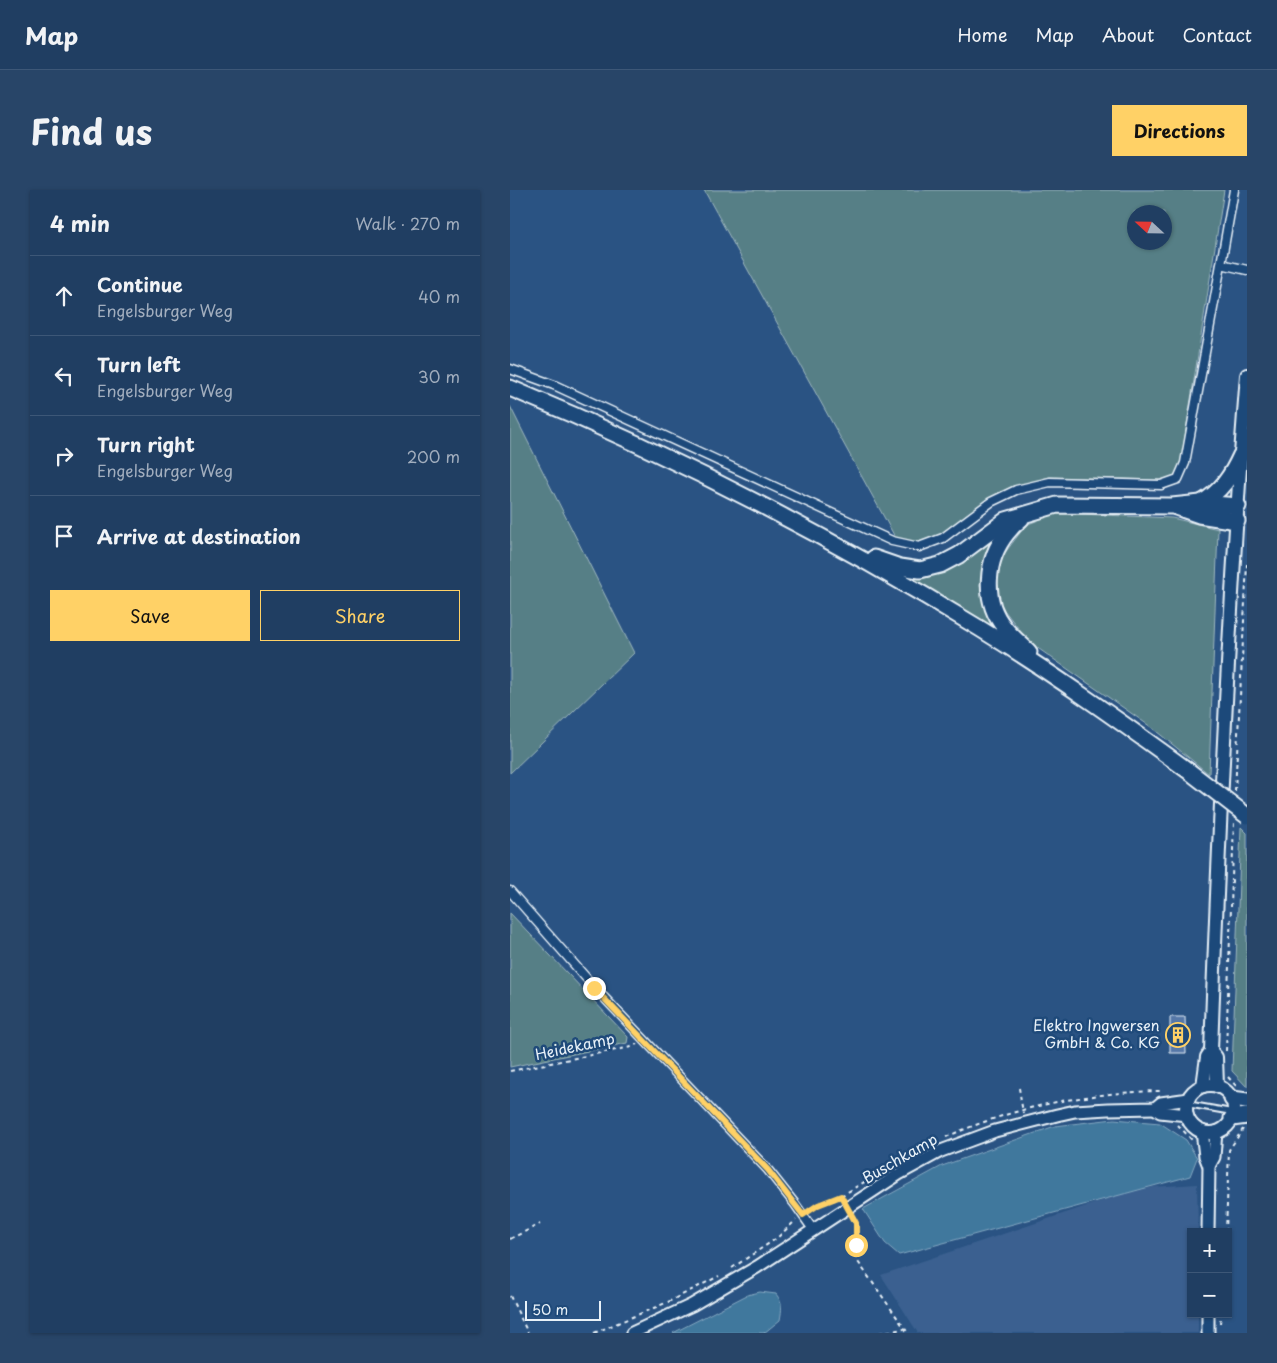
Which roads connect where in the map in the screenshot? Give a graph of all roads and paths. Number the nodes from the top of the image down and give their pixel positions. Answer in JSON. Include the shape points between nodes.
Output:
{"nodes":[{"id":1,"x":1234,"y":190,"type":"edge"},
{"id":2,"x":1221,"y":264,"type":"junction"},
{"id":3,"x":1247,"y":270,"type":"edge"},
{"id":4,"x":510,"y":369,"type":"edge"},
{"id":5,"x":1247,"y":375,"type":"edge"},
{"id":6,"x":510,"y":388,"type":"edge"},
{"id":7,"x":1241,"y":455,"type":"junction"},
{"id":8,"x":1201,"y":503,"type":"junction"},
{"id":9,"x":1172,"y":506,"type":"junction"},
{"id":10,"x":1026,"y":514,"type":"junction"},
{"id":11,"x":1237,"y":514,"type":"junction"},
{"id":12,"x":830,"y":542,"type":"junction"},
{"id":13,"x":1247,"y":564,"type":"edge"},
{"id":14,"x":1066,"y":684,"type":"junction"},
{"id":15,"x":1235,"y":797,"type":"dead end"},
{"id":16,"x":1241,"y":816,"type":"edge"},
{"id":17,"x":510,"y":891,"type":"edge"},
{"id":18,"x":643,"y":1040,"type":"junction"},
{"id":19,"x":1211,"y":1050,"type":"junction"},
{"id":20,"x":1226,"y":1050,"type":"dead end"},
{"id":21,"x":1225,"y":1070,"type":"dead end"},
{"id":22,"x":510,"y":1071,"type":"edge"},
{"id":23,"x":1203,"y":1086,"type":"junction"},
{"id":24,"x":1217,"y":1086,"type":"junction"},
{"id":25,"x":1019,"y":1088,"type":"dead end"},
{"id":26,"x":1188,"y":1106,"type":"junction"},
{"id":27,"x":1155,"y":1108,"type":"junction"},
{"id":28,"x":1240,"y":1109,"type":"edge"},
{"id":29,"x":1025,"y":1123,"type":"junction"},
{"id":30,"x":1202,"y":1131,"type":"junction"},
{"id":31,"x":1216,"y":1132,"type":"junction"},
{"id":32,"x":1209,"y":1166,"type":"junction"},
{"id":33,"x":848,"y":1208,"type":"junction"},
{"id":34,"x":803,"y":1215,"type":"junction"},
{"id":35,"x":540,"y":1224,"type":"dead end"},
{"id":36,"x":1208,"y":1228,"type":"edge"},
{"id":37,"x":1226,"y":1228,"type":"edge"},
{"id":38,"x":814,"y":1231,"type":"junction"},
{"id":39,"x":510,"y":1239,"type":"edge"},
{"id":40,"x":728,"y":1270,"type":"dead end"},
{"id":41,"x":720,"y":1275,"type":"dead end"},
{"id":42,"x":510,"y":1296,"type":"edge"},
{"id":43,"x":1208,"y":1318,"type":"edge"},
{"id":44,"x":905,"y":1329,"type":"junction"},
{"id":45,"x":528,"y":1333,"type":"edge"},
{"id":46,"x":594,"y":1333,"type":"edge"},
{"id":47,"x":632,"y":1333,"type":"edge"},
{"id":48,"x":879,"y":1333,"type":"edge"},
{"id":49,"x":908,"y":1333,"type":"edge"},
{"id":50,"x":1208,"y":1333,"type":"edge"}],
"edges":[{"from":1,"to":2,"type":"street"},
{"from":2,"to":3,"type":"street"},
{"from":2,"to":4,"type":"street","via":[[1185,463],[1178,479],[1161,485],[1050,482],[1025,488],[991,502],[943,538],[919,547],[892,541],[554,385]]},
{"from":5,"to":7,"type":"main road"},
{"from":6,"to":12,"type":"highway","via":[[717,482]]},
{"from":7,"to":8,"type":"highway","via":[[1227,481],[1217,493]]},
{"from":7,"to":11,"type":"main road"},
{"from":8,"to":9,"type":"highway"},
{"from":8,"to":11,"type":"highway"},
{"from":9,"to":10,"type":"highway","via":[[1057,505]]},
{"from":9,"to":11,"type":"highway","via":[[1199,515]]},
{"from":10,"to":12,"type":"highway","via":[[1006,520],[940,566],[920,570],[883,562]]},
{"from":10,"to":14,"type":"highway","via":[[1007,532],[994,554],[988,584],[992,605],[1003,627]]},
{"from":11,"to":19,"type":"main road"},
{"from":12,"to":14,"type":"highway","via":[[979,628]]},
{"from":13,"to":15,"type":"path"},
{"from":14,"to":16,"type":"highway","bridge":true,"via":[[1190,772]]},
{"from":16,"to":20,"type":"path"},
{"from":17,"to":18,"type":"street"},
{"from":18,"to":22,"type":"path","name":"Heidekamp","via":[[631,1047]]},
{"from":18,"to":34,"type":"street","via":[[768,1170]]},
{"from":19,"to":23,"type":"main road"},
{"from":19,"to":24,"type":"main road","via":[[1216,1057]]},
{"from":21,"to":28,"type":"path","via":[[1243,1092]]},
{"from":23,"to":24,"type":"main road"},
{"from":23,"to":26,"type":"main road","via":[[1196,1089]]},
{"from":24,"to":28,"type":"main road","via":[[1223,1088]]},
{"from":25,"to":29,"type":"path"},
{"from":26,"to":27,"type":"street","name":"Buschkamp","via":[[1161,1103]]},
{"from":26,"to":27,"type":"street","name":"Buschkamp","via":[[1160,1112]]},
{"from":26,"to":28,"type":"lane"},
{"from":26,"to":30,"type":"main road","via":[[1190,1122]]},
{"from":27,"to":29,"type":"street","name":"Buschkamp","via":[[1075,1111]]},
{"from":28,"to":31,"type":"main road","via":[[1223,1129]]},
{"from":28,"to":37,"type":"path","via":[[1242,1131],[1229,1150]]},
{"from":29,"to":33,"type":"street","name":"Buschkamp","via":[[941,1151]]},
{"from":30,"to":31,"type":"main road"},
{"from":30,"to":32,"type":"street"},
{"from":31,"to":32,"type":"street","via":[[1214,1157]]},
{"from":32,"to":36,"type":"street"},
{"from":33,"to":34,"type":"path","via":[[841,1196]]},
{"from":33,"to":38,"type":"street","name":"Buschkamp"},
{"from":33,"to":44,"type":"path","via":[[856,1223],[856,1260]]},
{"from":34,"to":38,"type":"street"},
{"from":34,"to":40,"type":"path","via":[[776,1238]]},
{"from":35,"to":39,"type":"path"},
{"from":38,"to":47,"type":"street","name":"Buschkamp","via":[[692,1305]]},
{"from":41,"to":46,"type":"path","via":[[668,1302]]},
{"from":42,"to":45,"type":"path"},
{"from":43,"to":50,"type":"street"},
{"from":44,"to":48,"type":"path"},
{"from":44,"to":49,"type":"path"}]}
